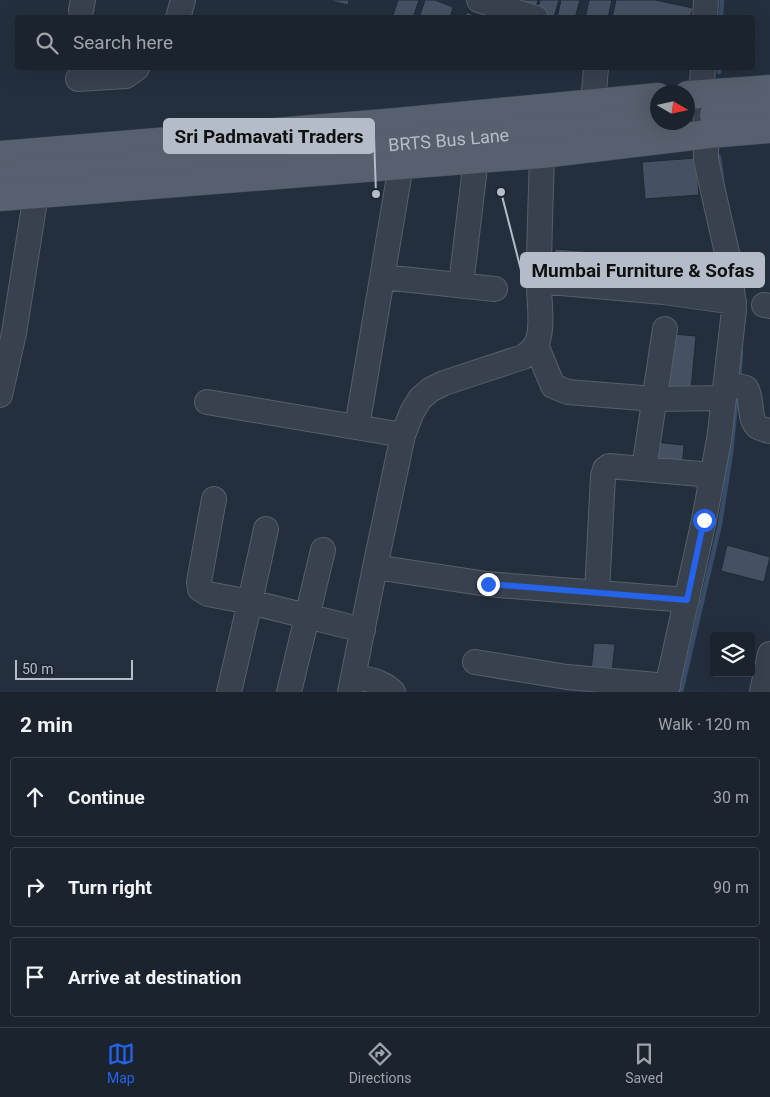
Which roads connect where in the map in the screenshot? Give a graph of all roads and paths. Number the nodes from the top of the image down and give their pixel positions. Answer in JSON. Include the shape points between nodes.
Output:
{"nodes":[{"id":1,"x":183,"y":0,"type":"edge"},
{"id":2,"x":479,"y":0,"type":"edge"},
{"id":3,"x":706,"y":0,"type":"edge"},
{"id":4,"x":179,"y":15,"type":"edge"},
{"id":5,"x":526,"y":15,"type":"edge"},
{"id":6,"x":705,"y":15,"type":"edge"},
{"id":7,"x":134,"y":70,"type":"edge"},
{"id":8,"x":596,"y":70,"type":"edge"},
{"id":9,"x":78,"y":79,"type":"dead end"},
{"id":10,"x":770,"y":89,"type":"edge"},
{"id":11,"x":650,"y":98,"type":"edge"},
{"id":12,"x":593,"y":104,"type":"junction"},
{"id":13,"x":699,"y":104,"type":"edge"},
{"id":14,"x":770,"y":109,"type":"edge"},
{"id":15,"x":650,"y":122,"type":"edge"},
{"id":16,"x":770,"y":129,"type":"edge"},
{"id":17,"x":542,"y":154,"type":"junction"},
{"id":18,"x":0,"y":155,"type":"edge"},
{"id":19,"x":476,"y":159,"type":"junction"},
{"id":20,"x":401,"y":165,"type":"junction"},
{"id":21,"x":0,"y":176,"type":"edge"},
{"id":22,"x":36,"y":194,"type":"junction"},
{"id":23,"x":0,"y":197,"type":"edge"},
{"id":24,"x":382,"y":277,"type":"junction"},
{"id":25,"x":538,"y":281,"type":"junction"},
{"id":26,"x":461,"y":285,"type":"junction"},
{"id":27,"x":495,"y":289,"type":"dead end"},
{"id":28,"x":734,"y":302,"type":"junction"},
{"id":29,"x":665,"y":329,"type":"dead end"},
{"id":30,"x":536,"y":345,"type":"junction"},
{"id":31,"x":733,"y":388,"type":"junction"},
{"id":32,"x":0,"y":395,"type":"edge"},
{"id":33,"x":654,"y":399,"type":"junction"},
{"id":34,"x":207,"y":402,"type":"dead end"},
{"id":35,"x":358,"y":427,"type":"junction"},
{"id":36,"x":770,"y":431,"type":"edge"},
{"id":37,"x":403,"y":435,"type":"junction"},
{"id":38,"x":644,"y":469,"type":"junction"},
{"id":39,"x":712,"y":475,"type":"junction"},
{"id":40,"x":214,"y":499,"type":"dead end"},
{"id":41,"x":266,"y":529,"type":"dead end"},
{"id":42,"x":323,"y":550,"type":"dead end"},
{"id":43,"x":375,"y":567,"type":"junction"},
{"id":44,"x":597,"y":593,"type":"junction"},
{"id":45,"x":687,"y":600,"type":"junction"},
{"id":46,"x":250,"y":602,"type":"junction"},
{"id":47,"x":307,"y":616,"type":"junction"},
{"id":48,"x":363,"y":630,"type":"junction"},
{"id":49,"x":770,"y":654,"type":"edge"},
{"id":50,"x":475,"y":662,"type":"dead end"},
{"id":51,"x":352,"y":684,"type":"edge"},
{"id":52,"x":667,"y":689,"type":"edge"},
{"id":53,"x":229,"y":692,"type":"edge"},
{"id":54,"x":289,"y":692,"type":"edge"},
{"id":55,"x":393,"y":692,"type":"edge"},
{"id":56,"x":762,"y":692,"type":"edge"}],
"edges":[{"from":1,"to":4,"type":"street"},
{"from":2,"to":5,"type":"street"},
{"from":3,"to":6,"type":"street"},
{"from":7,"to":9,"type":"street","via":[[126,76]]},
{"from":8,"to":12,"type":"street"},
{"from":10,"to":13,"type":"main road"},
{"from":11,"to":12,"type":"main road"},
{"from":12,"to":18,"type":"main road"},
{"from":13,"to":14,"type":"main road"},
{"from":13,"to":16,"type":"main road"},
{"from":13,"to":17,"type":"main road"},
{"from":13,"to":28,"type":"street","via":[[706,160],[730,266]]},
{"from":15,"to":21,"type":"main road","name":"BRTS Bus Lane"},
{"from":17,"to":19,"type":"main road"},
{"from":17,"to":25,"type":"street"},
{"from":19,"to":20,"type":"main road"},
{"from":19,"to":26,"type":"street"},
{"from":20,"to":22,"type":"main road"},
{"from":20,"to":24,"type":"street"},
{"from":22,"to":23,"type":"main road"},
{"from":22,"to":32,"type":"street","via":[[14,333]]},
{"from":24,"to":26,"type":"street"},
{"from":24,"to":35,"type":"street"},
{"from":25,"to":28,"type":"street"},
{"from":25,"to":30,"type":"street","via":[[540,320]]},
{"from":26,"to":27,"type":"street"},
{"from":28,"to":31,"type":"street"},
{"from":29,"to":33,"type":"street"},
{"from":30,"to":33,"type":"street","via":[[550,381],[560,390]]},
{"from":30,"to":37,"type":"street","via":[[523,357],[430,390],[412,412]]},
{"from":31,"to":33,"type":"street"},
{"from":31,"to":36,"type":"street","via":[[749,392],[753,421],[758,427]]},
{"from":31,"to":39,"type":"street"},
{"from":33,"to":38,"type":"street"},
{"from":34,"to":35,"type":"street"},
{"from":35,"to":37,"type":"street"},
{"from":37,"to":43,"type":"street"},
{"from":38,"to":39,"type":"street"},
{"from":38,"to":44,"type":"street","via":[[609,466],[604,469]]},
{"from":39,"to":45,"type":"street"},
{"from":40,"to":46,"type":"street","via":[[200,589],[208,594]]},
{"from":41,"to":46,"type":"street"},
{"from":42,"to":47,"type":"street"},
{"from":43,"to":44,"type":"street","via":[[488,584]]},
{"from":43,"to":48,"type":"street"},
{"from":44,"to":45,"type":"street"},
{"from":45,"to":52,"type":"street"},
{"from":46,"to":47,"type":"street"},
{"from":46,"to":53,"type":"street"},
{"from":47,"to":48,"type":"street"},
{"from":47,"to":54,"type":"street"},
{"from":48,"to":51,"type":"street"},
{"from":49,"to":56,"type":"street"},
{"from":50,"to":52,"type":"street"},
{"from":51,"to":55,"type":"street","via":[[376,681]]}]}
